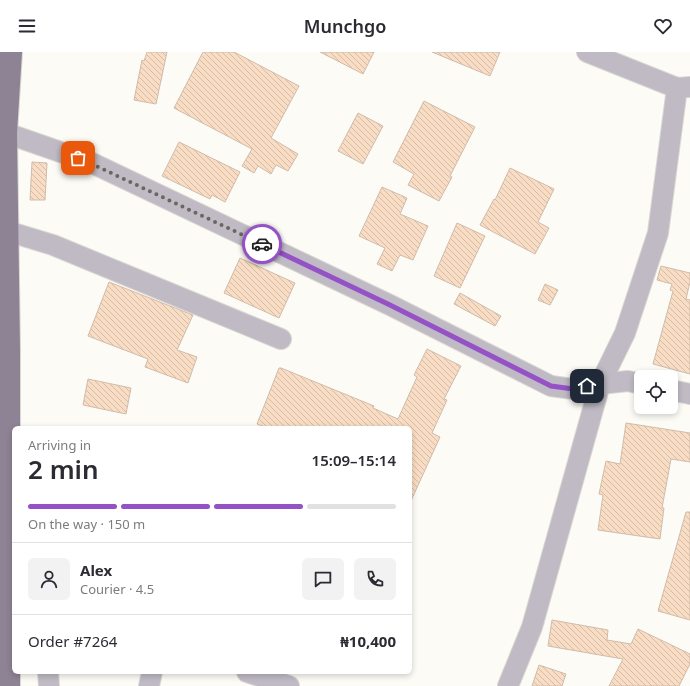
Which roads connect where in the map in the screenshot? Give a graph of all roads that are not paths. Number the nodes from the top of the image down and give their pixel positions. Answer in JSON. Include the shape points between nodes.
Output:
{"nodes":[{"id":1,"x":11,"y":52,"type":"edge"},
{"id":2,"x":587,"y":52,"type":"edge"},
{"id":3,"x":684,"y":88,"type":"edge"},
{"id":4,"x":6,"y":133,"type":"junction"},
{"id":5,"x":7,"y":231,"type":"junction"},
{"id":6,"x":281,"y":339,"type":"dead end"},
{"id":7,"x":634,"y":382,"type":"edge"},
{"id":8,"x":600,"y":384,"type":"junction"},
{"id":9,"x":678,"y":391,"type":"edge"},
{"id":10,"x":690,"y":394,"type":"edge"},
{"id":11,"x":48,"y":674,"type":"edge"},
{"id":12,"x":152,"y":674,"type":"edge"},
{"id":13,"x":253,"y":674,"type":"edge"},
{"id":14,"x":9,"y":686,"type":"edge"},
{"id":15,"x":49,"y":686,"type":"edge"},
{"id":16,"x":149,"y":686,"type":"edge"},
{"id":17,"x":289,"y":686,"type":"edge"},
{"id":18,"x":508,"y":686,"type":"edge"}],
"edges":[{"from":1,"to":4,"type":"main road"},
{"from":2,"to":3,"type":"street"},
{"from":3,"to":8,"type":"street","via":[[658,233],[625,333]]},
{"from":4,"to":5,"type":"main road"},
{"from":4,"to":8,"type":"street","via":[[92,164],[390,305],[551,386],[573,389]]},
{"from":5,"to":6,"type":"street","via":[[53,245]]},
{"from":5,"to":14,"type":"main road"},
{"from":7,"to":8,"type":"street"},
{"from":8,"to":18,"type":"street","via":[[532,627]]},
{"from":9,"to":10,"type":"street"},
{"from":11,"to":15,"type":"street"},
{"from":12,"to":16,"type":"street"},
{"from":13,"to":17,"type":"street"}]}
